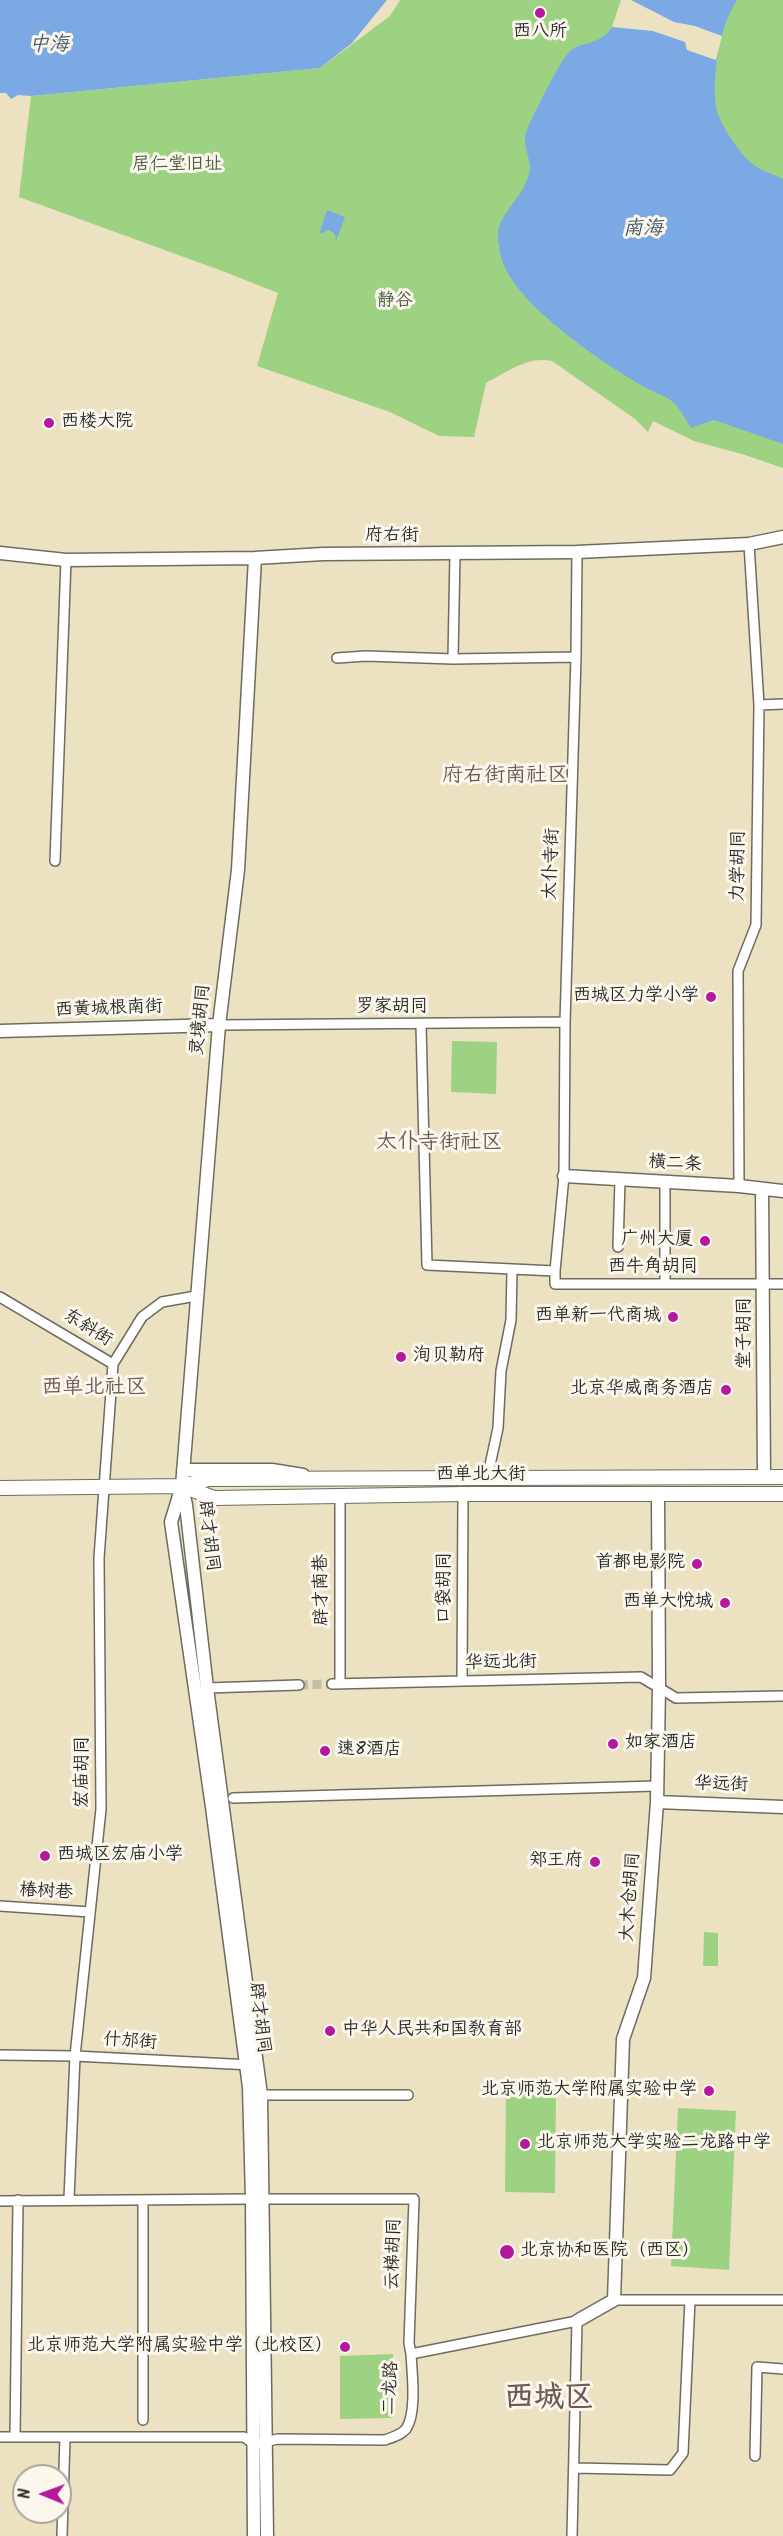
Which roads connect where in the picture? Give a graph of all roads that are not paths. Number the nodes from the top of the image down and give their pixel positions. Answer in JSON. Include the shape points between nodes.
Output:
{"nodes":[{"id":1,"x":783,"y":537,"type":"edge"},
{"id":2,"x":749,"y":544,"type":"junction"},
{"id":3,"x":577,"y":552,"type":"junction"},
{"id":4,"x":0,"y":554,"type":"edge"},
{"id":5,"x":455,"y":554,"type":"junction"},
{"id":6,"x":255,"y":558,"type":"junction"},
{"id":7,"x":66,"y":560,"type":"junction"},
{"id":8,"x":576,"y":657,"type":"junction"},
{"id":9,"x":337,"y":658,"type":"dead end"},
{"id":10,"x":453,"y":659,"type":"junction"},
{"id":11,"x":783,"y":704,"type":"edge"},
{"id":12,"x":759,"y":705,"type":"junction"},
{"id":13,"x":55,"y":861,"type":"dead end"},
{"id":14,"x":565,"y":1022,"type":"junction"},
{"id":15,"x":219,"y":1025,"type":"junction"},
{"id":16,"x":422,"y":1025,"type":"junction"},
{"id":17,"x":0,"y":1031,"type":"edge"},
{"id":18,"x":564,"y":1176,"type":"junction"},
{"id":19,"x":620,"y":1180,"type":"junction"},
{"id":20,"x":665,"y":1183,"type":"junction"},
{"id":21,"x":739,"y":1186,"type":"junction"},
{"id":22,"x":762,"y":1189,"type":"junction"},
{"id":23,"x":783,"y":1191,"type":"edge"},
{"id":24,"x":618,"y":1247,"type":"dead end"},
{"id":25,"x":513,"y":1270,"type":"junction"},
{"id":26,"x":555,"y":1271,"type":"junction"},
{"id":27,"x":665,"y":1282,"type":"dead end"},
{"id":28,"x":764,"y":1284,"type":"junction"},
{"id":29,"x":783,"y":1284,"type":"edge"},
{"id":30,"x":196,"y":1296,"type":"junction"},
{"id":31,"x":0,"y":1297,"type":"edge"},
{"id":32,"x":113,"y":1364,"type":"junction"},
{"id":33,"x":183,"y":1470,"type":"junction"},
{"id":34,"x":490,"y":1477,"type":"junction"},
{"id":35,"x":764,"y":1477,"type":"junction"},
{"id":36,"x":783,"y":1477,"type":"edge"},
{"id":37,"x":325,"y":1478,"type":"junction"},
{"id":38,"x":182,"y":1486,"type":"junction"},
{"id":39,"x":103,"y":1487,"type":"junction"},
{"id":40,"x":0,"y":1488,"type":"edge"},
{"id":41,"x":463,"y":1494,"type":"junction"},
{"id":42,"x":658,"y":1494,"type":"junction"},
{"id":43,"x":783,"y":1494,"type":"edge"},
{"id":44,"x":340,"y":1496,"type":"junction"},
{"id":45,"x":462,"y":1681,"type":"junction"},
{"id":46,"x":336,"y":1684,"type":"joint"},
{"id":47,"x":299,"y":1685,"type":"tunnel mouth"},
{"id":48,"x":659,"y":1687,"type":"junction"},
{"id":49,"x":207,"y":1688,"type":"junction"},
{"id":50,"x":783,"y":1696,"type":"edge"},
{"id":51,"x":656,"y":1786,"type":"junction"},
{"id":52,"x":233,"y":1798,"type":"dead end"},
{"id":53,"x":657,"y":1802,"type":"junction"},
{"id":54,"x":783,"y":1807,"type":"edge"},
{"id":55,"x":0,"y":1906,"type":"edge"},
{"id":56,"x":90,"y":1912,"type":"junction"},
{"id":57,"x":0,"y":2055,"type":"edge"},
{"id":58,"x":75,"y":2055,"type":"junction"},
{"id":59,"x":251,"y":2065,"type":"junction"},
{"id":60,"x":261,"y":2095,"type":"junction"},
{"id":61,"x":408,"y":2095,"type":"dead end"},
{"id":62,"x":69,"y":2199,"type":"junction"},
{"id":63,"x":257,"y":2199,"type":"junction"},
{"id":64,"x":18,"y":2200,"type":"junction"},
{"id":65,"x":143,"y":2200,"type":"junction"},
{"id":66,"x":0,"y":2201,"type":"edge"},
{"id":67,"x":614,"y":2300,"type":"junction"},
{"id":68,"x":690,"y":2300,"type":"junction"},
{"id":69,"x":783,"y":2300,"type":"edge"},
{"id":70,"x":578,"y":2321,"type":"junction"},
{"id":71,"x":411,"y":2354,"type":"junction"},
{"id":72,"x":783,"y":2369,"type":"edge"},
{"id":73,"x":143,"y":2420,"type":"dead end"},
{"id":74,"x":0,"y":2437,"type":"edge"},
{"id":75,"x":15,"y":2437,"type":"junction"},
{"id":76,"x":65,"y":2437,"type":"junction"},
{"id":77,"x":260,"y":2443,"type":"junction"},
{"id":78,"x":755,"y":2456,"type":"dead end"},
{"id":79,"x":575,"y":2468,"type":"junction"},
{"id":80,"x":62,"y":2536,"type":"edge"},
{"id":81,"x":254,"y":2536,"type":"edge"},
{"id":82,"x":267,"y":2536,"type":"edge"},
{"id":83,"x":572,"y":2536,"type":"edge"}],
"edges":[{"from":1,"to":2,"type":"main road","name":"府右街"},
{"from":2,"to":3,"type":"main road","name":"府右街"},
{"from":2,"to":12,"type":"street","name":"力学胡同"},
{"from":3,"to":5,"type":"main road","name":"府右街"},
{"from":3,"to":8,"type":"street","name":"太仆寺街"},
{"from":4,"to":7,"type":"main road","name":"府右街"},
{"from":5,"to":6,"type":"main road","name":"府右街"},
{"from":5,"to":10,"type":"street"},
{"from":6,"to":7,"type":"main road","name":"府右街"},
{"from":6,"to":15,"type":"main road","name":"灵境胡同","via":[[238,870]]},
{"from":7,"to":13,"type":"street"},
{"from":8,"to":10,"type":"street"},
{"from":8,"to":14,"type":"street","name":"太仆寺街"},
{"from":9,"to":10,"type":"street"},
{"from":11,"to":12,"type":"street"},
{"from":12,"to":21,"type":"street","name":"力学胡同","via":[[756,925],[738,972]]},
{"from":14,"to":16,"type":"street","name":"罗家胡同"},
{"from":14,"to":18,"type":"street","name":"太仆寺街"},
{"from":15,"to":16,"type":"street","name":"罗家胡同"},
{"from":15,"to":17,"type":"main road","name":"西黄城根南街"},
{"from":15,"to":30,"type":"main road","name":"灵境胡同"},
{"from":16,"to":25,"type":"street","via":[[427,1265]]},
{"from":18,"to":19,"type":"main road","name":"横二条"},
{"from":18,"to":26,"type":"street","name":"太仆寺街"},
{"from":19,"to":20,"type":"main road","name":"横二条"},
{"from":19,"to":24,"type":"street"},
{"from":20,"to":21,"type":"main road","name":"横二条"},
{"from":20,"to":27,"type":"street"},
{"from":21,"to":22,"type":"main road","name":"横二条"},
{"from":22,"to":23,"type":"main road","name":"横二条"},
{"from":22,"to":28,"type":"main road","name":"堂子胡同"},
{"from":25,"to":26,"type":"street"},
{"from":25,"to":34,"type":"street","via":[[511,1320],[501,1371]]},
{"from":26,"to":28,"type":"street","name":"西牛角胡同","via":[[555,1284]]},
{"from":28,"to":29,"type":"street"},
{"from":28,"to":35,"type":"main road","name":"堂子胡同"},
{"from":30,"to":32,"type":"street","via":[[162,1302],[142,1317]]},
{"from":30,"to":33,"type":"main road","name":"灵境胡同"},
{"from":31,"to":32,"type":"street","name":"东斜街"},
{"from":32,"to":39,"type":"street","name":"东斜街"},
{"from":33,"to":37,"type":"main road","via":[[272,1470]]},
{"from":33,"to":38,"type":"main road","name":"灵境胡同"},
{"from":34,"to":35,"type":"main road","name":"西单北大街"},
{"from":34,"to":37,"type":"main road","name":"西单北大街"},
{"from":35,"to":36,"type":"main road","name":"西单北大街"},
{"from":37,"to":38,"type":"main road","name":"西单北大街","via":[[209,1479]]},
{"from":38,"to":39,"type":"main road","name":"西单北大街"},
{"from":38,"to":44,"type":"main road","name":"西单北大街","via":[[214,1498]]},
{"from":38,"to":49,"type":"main road","name":"辟才胡同"},
{"from":38,"to":59,"type":"main road","name":"辟才胡同","via":[[171,1522]]},
{"from":39,"to":40,"type":"main road","name":"西单北大街"},
{"from":39,"to":56,"type":"street","name":"宏庙胡同","via":[[99,1558],[101,1809]]},
{"from":41,"to":42,"type":"main road","name":"西单北大街"},
{"from":41,"to":44,"type":"main road","name":"西单北大街"},
{"from":41,"to":45,"type":"street","name":"口袋胡同"},
{"from":42,"to":43,"type":"main road","name":"西单北大街"},
{"from":42,"to":48,"type":"main road","name":"大木仓胡同"},
{"from":44,"to":46,"type":"street","name":"辟才南巷"},
{"from":45,"to":46,"type":"street","name":"华远北街"},
{"from":45,"to":48,"type":"street","name":"华远北街","via":[[641,1677]]},
{"from":47,"to":49,"type":"street"},
{"from":48,"to":50,"type":"street","name":"华远北街","via":[[676,1698]]},
{"from":48,"to":51,"type":"main road","name":"大木仓胡同"},
{"from":49,"to":59,"type":"main road","name":"辟才胡同"},
{"from":51,"to":52,"type":"street"},
{"from":51,"to":53,"type":"main road","name":"大木仓胡同"},
{"from":53,"to":54,"type":"main road","name":"华远街"},
{"from":53,"to":67,"type":"main road","name":"大木仓胡同","via":[[644,1978],[623,2039]]},
{"from":55,"to":56,"type":"street","name":"椿树巷"},
{"from":56,"to":58,"type":"street","name":"宏庙胡同"},
{"from":57,"to":58,"type":"street","name":"什邡街"},
{"from":58,"to":59,"type":"street","name":"什邡街"},
{"from":58,"to":62,"type":"street","name":"宏庙胡同"},
{"from":59,"to":60,"type":"main road","name":"辟才胡同"},
{"from":59,"to":63,"type":"main road","name":"辟才胡同"},
{"from":60,"to":61,"type":"street"},
{"from":60,"to":63,"type":"main road","name":"辟才胡同"},
{"from":62,"to":64,"type":"street"},
{"from":62,"to":65,"type":"street"},
{"from":63,"to":65,"type":"street"},
{"from":63,"to":71,"type":"street","name":"云梯胡同","via":[[414,2199]]},
{"from":63,"to":77,"type":"main road","name":"辟才胡同"},
{"from":64,"to":66,"type":"street"},
{"from":64,"to":75,"type":"street"},
{"from":65,"to":73,"type":"street"},
{"from":67,"to":68,"type":"street"},
{"from":67,"to":70,"type":"main road","name":"二龙路"},
{"from":68,"to":69,"type":"street"},
{"from":68,"to":79,"type":"street","via":[[683,2453],[670,2470]]},
{"from":70,"to":71,"type":"street","name":"二龙路"},
{"from":70,"to":79,"type":"street"},
{"from":71,"to":77,"type":"street","name":"二龙路","via":[[412,2408],[405,2430],[396,2437],[278,2439]]},
{"from":72,"to":78,"type":"street","via":[[758,2367]]},
{"from":74,"to":75,"type":"street","name":"二龙路"},
{"from":75,"to":76,"type":"street","name":"二龙路"},
{"from":76,"to":77,"type":"street","name":"二龙路","via":[[244,2437]]},
{"from":76,"to":80,"type":"street"},
{"from":77,"to":81,"type":"main road","name":"辟才胡同"},
{"from":77,"to":82,"type":"main road","name":"辟才胡同"},
{"from":79,"to":83,"type":"street"}]}
